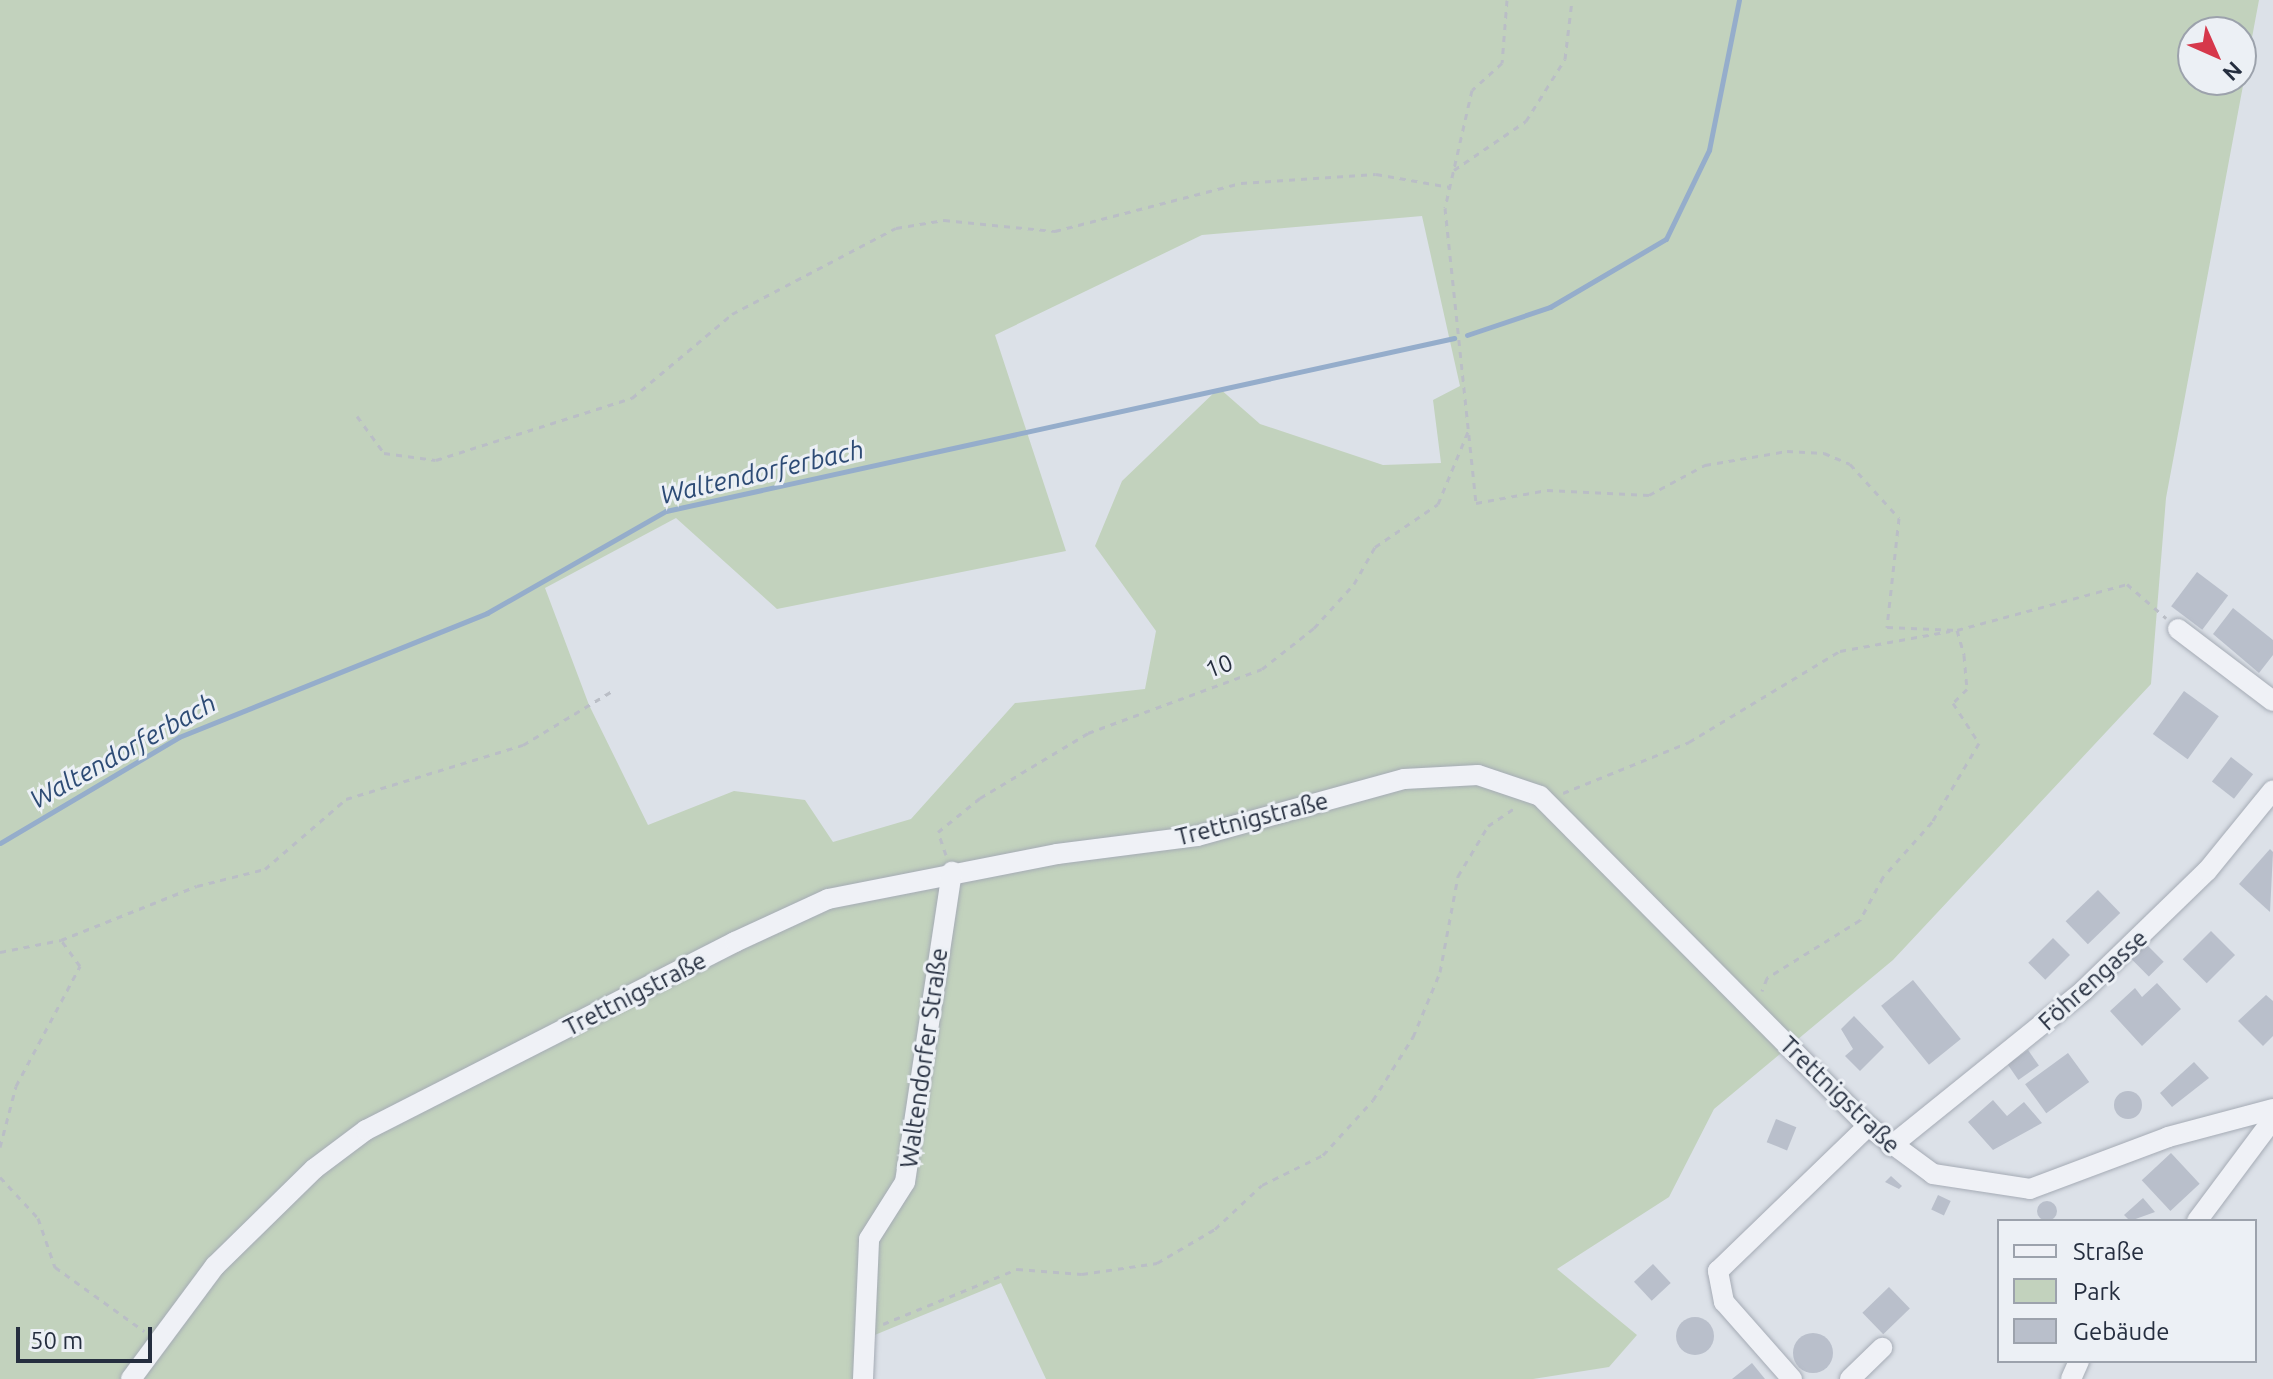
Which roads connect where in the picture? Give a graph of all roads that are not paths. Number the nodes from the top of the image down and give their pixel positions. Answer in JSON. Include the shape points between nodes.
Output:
{"nodes":[{"id":1,"x":2178,"y":629,"type":"road end"},
{"id":2,"x":2273,"y":701,"type":"edge"},
{"id":3,"x":2273,"y":790,"type":"edge"},
{"id":4,"x":952,"y":872,"type":"junction"},
{"id":5,"x":2273,"y":1109,"type":"edge"},
{"id":6,"x":2273,"y":1119,"type":"edge"},
{"id":7,"x":1868,"y":1126,"type":"junction"},
{"id":8,"x":1891,"y":1146,"type":"junction"},
{"id":9,"x":2198,"y":1219,"type":"edge"},
{"id":10,"x":1882,"y":1348,"type":"dead end"},
{"id":11,"x":131,"y":1379,"type":"edge"},
{"id":12,"x":863,"y":1379,"type":"edge"},
{"id":13,"x":1792,"y":1379,"type":"edge"},
{"id":14,"x":1850,"y":1379,"type":"edge"}],
"edges":[{"from":1,"to":2,"type":"street"},
{"from":3,"to":8,"type":"street","name":"Föhrengasse","via":[[2186,892],[2084,990]]},
{"from":4,"to":7,"type":"street","name":"Trettnigstraße","via":[[1197,836],[1404,779],[1478,775],[1534,797]]},
{"from":4,"to":11,"type":"street","name":"Trettnigstraße","via":[[828,899],[442,1086],[366,1130],[314,1169],[215,1266]]},
{"from":4,"to":12,"type":"street","name":"Waltendorfer Straße","via":[[905,1182],[869,1239]]},
{"from":5,"to":8,"type":"street","name":"Trettnigstraße","via":[[2168,1137],[2030,1189],[1947,1179]]},
{"from":6,"to":9,"type":"street"},
{"from":7,"to":8,"type":"street","name":"Trettnigstraße"},
{"from":7,"to":13,"type":"street","via":[[1718,1271],[1724,1302]]},
{"from":10,"to":14,"type":"street"}]}
